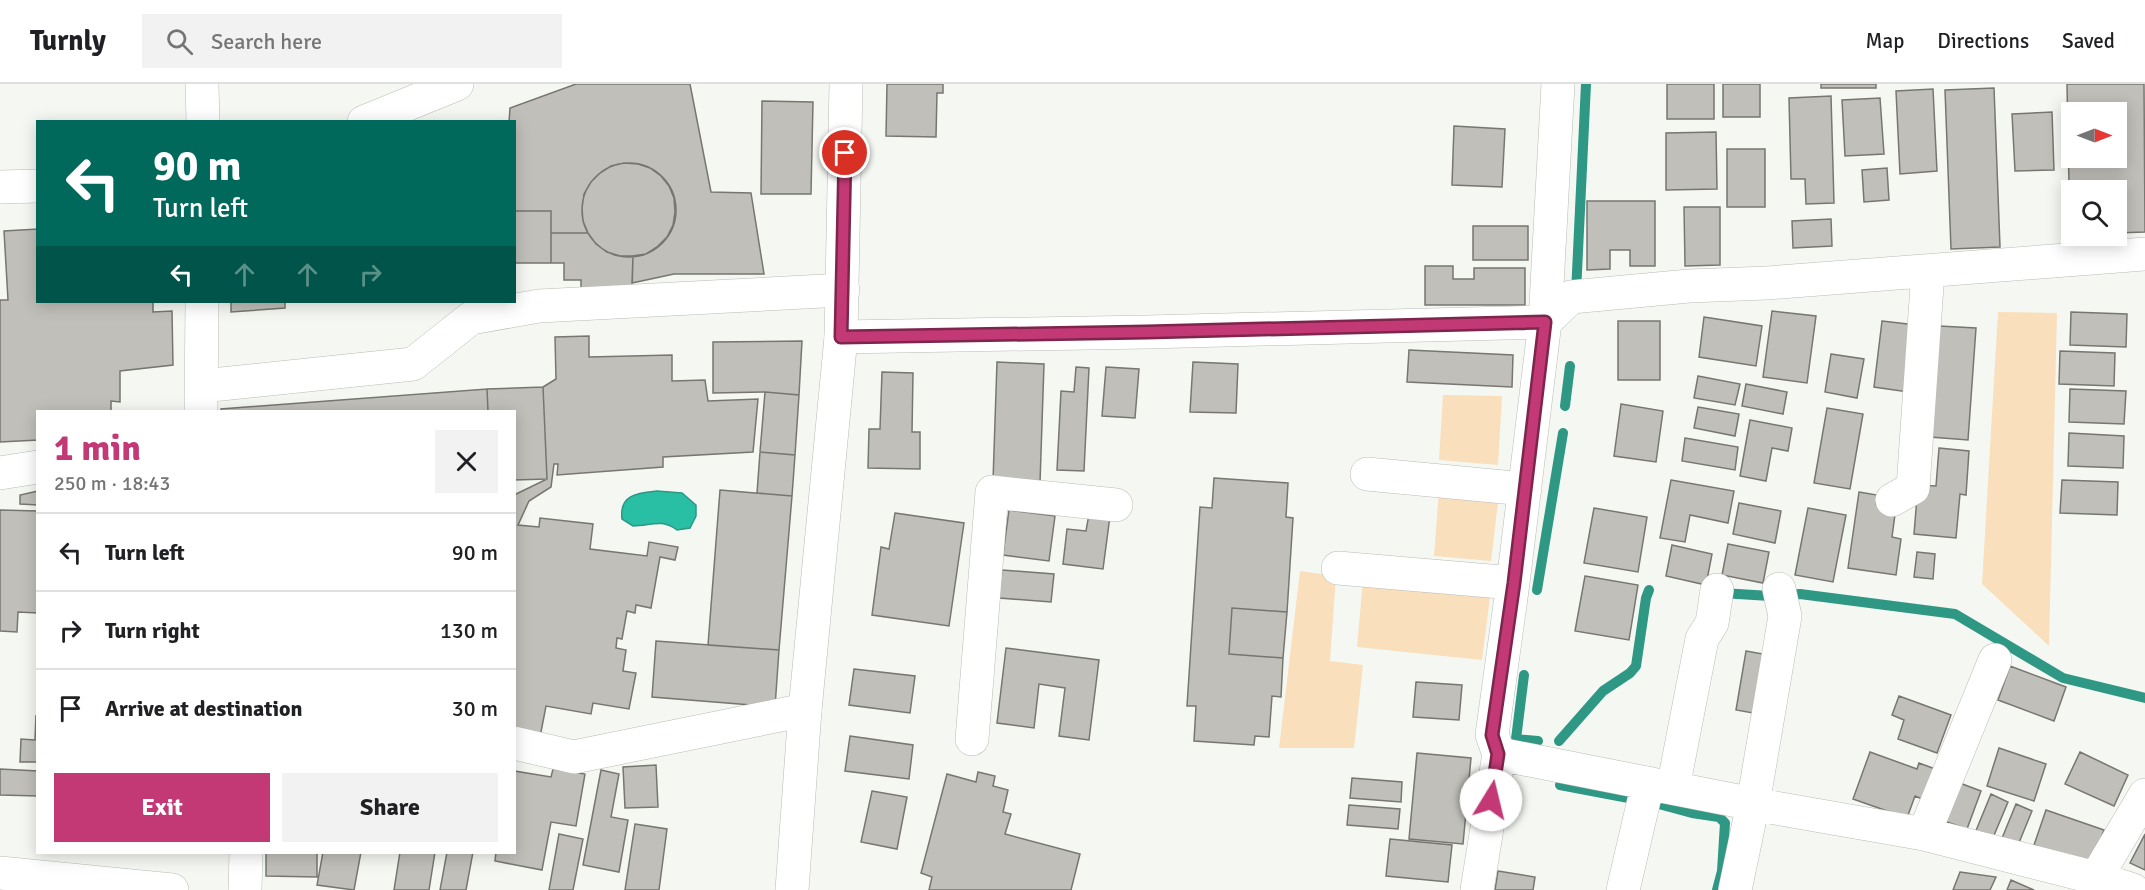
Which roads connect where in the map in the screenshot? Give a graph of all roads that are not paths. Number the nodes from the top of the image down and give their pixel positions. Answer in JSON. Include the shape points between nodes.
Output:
{"nodes":[{"id":1,"x":202,"y":84,"type":"edge"},
{"id":2,"x":457,"y":84,"type":"edge"},
{"id":3,"x":846,"y":84,"type":"edge"},
{"id":4,"x":1558,"y":84,"type":"edge"},
{"id":5,"x":385,"y":118,"type":"edge"},
{"id":6,"x":202,"y":120,"type":"edge"},
{"id":7,"x":36,"y":186,"type":"edge"},
{"id":8,"x":0,"y":187,"type":"edge"},
{"id":9,"x":2145,"y":254,"type":"edge"},
{"id":10,"x":1928,"y":271,"type":"junction"},
{"id":11,"x":843,"y":290,"type":"junction"},
{"id":12,"x":202,"y":303,"type":"edge"},
{"id":13,"x":468,"y":310,"type":"edge"},
{"id":14,"x":1545,"y":322,"type":"junction"},
{"id":15,"x":841,"y":337,"type":"junction"},
{"id":16,"x":201,"y":398,"type":"edge"},
{"id":17,"x":36,"y":467,"type":"edge"},
{"id":18,"x":0,"y":473,"type":"edge"},
{"id":19,"x":1367,"y":474,"type":"dead end"},
{"id":20,"x":1525,"y":489,"type":"junction"},
{"id":21,"x":1892,"y":500,"type":"dead end"},
{"id":22,"x":1116,"y":505,"type":"dead end"},
{"id":23,"x":1338,"y":568,"type":"dead end"},
{"id":24,"x":1514,"y":583,"type":"junction"},
{"id":25,"x":1717,"y":590,"type":"dead end"},
{"id":26,"x":1779,"y":590,"type":"dead end"},
{"id":27,"x":1995,"y":660,"type":"dead end"},
{"id":28,"x":805,"y":710,"type":"junction"},
{"id":29,"x":972,"y":739,"type":"dead end"},
{"id":30,"x":516,"y":743,"type":"edge"},
{"id":31,"x":1498,"y":754,"type":"junction"},
{"id":32,"x":1660,"y":785,"type":"junction"},
{"id":33,"x":2145,"y":795,"type":"edge"},
{"id":34,"x":1753,"y":804,"type":"junction"},
{"id":35,"x":1924,"y":834,"type":"junction"},
{"id":36,"x":246,"y":854,"type":"edge"},
{"id":37,"x":0,"y":873,"type":"edge"},
{"id":38,"x":2096,"y":878,"type":"junction"},
{"id":39,"x":172,"y":890,"type":"edge"},
{"id":40,"x":245,"y":890,"type":"edge"},
{"id":41,"x":792,"y":890,"type":"edge"},
{"id":42,"x":1477,"y":890,"type":"edge"},
{"id":43,"x":1623,"y":890,"type":"edge"},
{"id":44,"x":1735,"y":890,"type":"edge"},
{"id":45,"x":2133,"y":890,"type":"edge"}],
"edges":[{"from":1,"to":6,"type":"street"},
{"from":2,"to":5,"type":"street"},
{"from":3,"to":11,"type":"street"},
{"from":4,"to":14,"type":"street"},
{"from":7,"to":8,"type":"street"},
{"from":9,"to":10,"type":"street"},
{"from":10,"to":14,"type":"street","via":[[1571,297]]},
{"from":10,"to":21,"type":"street","via":[[1912,488]]},
{"from":11,"to":13,"type":"street"},
{"from":11,"to":15,"type":"street"},
{"from":12,"to":16,"type":"street"},
{"from":13,"to":16,"type":"street","via":[[413,364]]},
{"from":14,"to":15,"type":"street"},
{"from":14,"to":20,"type":"street"},
{"from":15,"to":28,"type":"street"},
{"from":17,"to":18,"type":"street"},
{"from":19,"to":20,"type":"street"},
{"from":20,"to":24,"type":"street"},
{"from":22,"to":29,"type":"street","via":[[992,492]]},
{"from":23,"to":24,"type":"street"},
{"from":24,"to":31,"type":"street","via":[[1492,735]]},
{"from":25,"to":32,"type":"street","via":[[1712,623],[1702,639]]},
{"from":26,"to":34,"type":"street","via":[[1785,616]]},
{"from":27,"to":35,"type":"street"},
{"from":28,"to":30,"type":"street","via":[[574,757]]},
{"from":28,"to":41,"type":"street"},
{"from":31,"to":32,"type":"street"},
{"from":31,"to":42,"type":"street"},
{"from":32,"to":34,"type":"street"},
{"from":32,"to":43,"type":"street"},
{"from":33,"to":38,"type":"street"},
{"from":34,"to":35,"type":"street"},
{"from":34,"to":44,"type":"street"},
{"from":35,"to":38,"type":"street"},
{"from":36,"to":40,"type":"street"},
{"from":37,"to":39,"type":"street"},
{"from":38,"to":45,"type":"street"}]}
